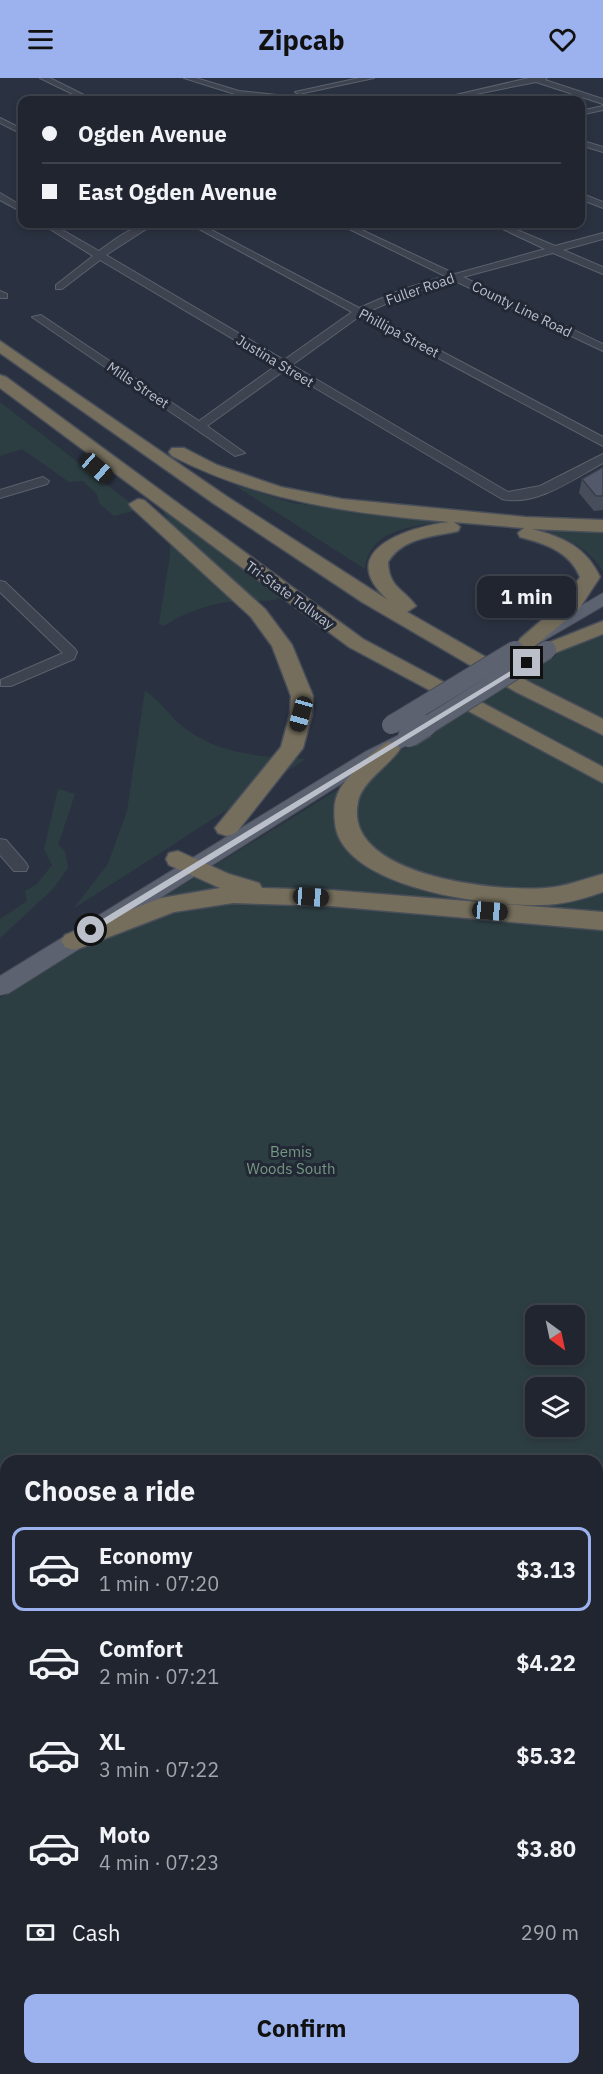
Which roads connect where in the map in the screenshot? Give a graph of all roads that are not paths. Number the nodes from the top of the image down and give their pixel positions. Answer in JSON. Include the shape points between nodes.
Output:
{"nodes":[{"id":1,"x":44,"y":78,"type":"edge"},
{"id":2,"x":206,"y":78,"type":"edge"},
{"id":3,"x":370,"y":78,"type":"edge"},
{"id":4,"x":538,"y":78,"type":"edge"},
{"id":5,"x":191,"y":79,"type":"edge"},
{"id":6,"x":310,"y":90,"type":"junction"},
{"id":7,"x":82,"y":96,"type":"edge"},
{"id":8,"x":235,"y":96,"type":"edge"},
{"id":9,"x":280,"y":96,"type":"edge"},
{"id":10,"x":312,"y":96,"type":"edge"},
{"id":11,"x":456,"y":96,"type":"edge"},
{"id":12,"x":603,"y":102,"type":"edge"},
{"id":13,"x":603,"y":108,"type":"edge"},
{"id":14,"x":585,"y":112,"type":"edge"},
{"id":15,"x":18,"y":120,"type":"edge"},
{"id":16,"x":2,"y":122,"type":"edge"},
{"id":17,"x":18,"y":130,"type":"edge"},
{"id":18,"x":585,"y":144,"type":"edge"},
{"id":19,"x":603,"y":150,"type":"edge"},
{"id":20,"x":11,"y":191,"type":"dead end"},
{"id":21,"x":0,"y":195,"type":"edge"},
{"id":22,"x":585,"y":198,"type":"edge"},
{"id":23,"x":603,"y":206,"type":"edge"},
{"id":24,"x":18,"y":207,"type":"edge"},
{"id":25,"x":53,"y":228,"type":"edge"},
{"id":26,"x":144,"y":228,"type":"edge"},
{"id":27,"x":202,"y":228,"type":"edge"},
{"id":28,"x":351,"y":228,"type":"edge"},
{"id":29,"x":505,"y":228,"type":"edge"},
{"id":30,"x":603,"y":236,"type":"edge"},
{"id":31,"x":554,"y":249,"type":"junction"},
{"id":32,"x":100,"y":256,"type":"junction"},
{"id":33,"x":603,"y":271,"type":"edge"},
{"id":34,"x":453,"y":277,"type":"junction"},
{"id":35,"x":59,"y":287,"type":"dead end"},
{"id":36,"x":359,"y":312,"type":"junction"},
{"id":37,"x":38,"y":317,"type":"dead end"},
{"id":38,"x":0,"y":346,"type":"edge"},
{"id":39,"x":603,"y":348,"type":"edge"},
{"id":40,"x":283,"y":366,"type":"junction"},
{"id":41,"x":40,"y":374,"type":"junction"},
{"id":42,"x":0,"y":380,"type":"edge"},
{"id":43,"x":46,"y":415,"type":"junction"},
{"id":44,"x":198,"y":426,"type":"junction"},
{"id":45,"x":603,"y":442,"type":"edge"},
{"id":46,"x":239,"y":453,"type":"dead end"},
{"id":47,"x":603,"y":458,"type":"edge"},
{"id":48,"x":43,"y":481,"type":"dead end"},
{"id":49,"x":0,"y":494,"type":"edge"},
{"id":50,"x":603,"y":526,"type":"edge"},
{"id":51,"x":0,"y":585,"type":"edge"},
{"id":52,"x":603,"y":598,"type":"edge"},
{"id":53,"x":603,"y":612,"type":"edge"},
{"id":54,"x":603,"y":627,"type":"edge"},
{"id":55,"x":537,"y":646,"type":"junction"},
{"id":56,"x":465,"y":654,"type":"junction"},
{"id":57,"x":6,"y":683,"type":"dead end"},
{"id":58,"x":562,"y":708,"type":"junction"},
{"id":59,"x":603,"y":715,"type":"edge"},
{"id":60,"x":603,"y":728,"type":"edge"},
{"id":61,"x":518,"y":732,"type":"junction"},
{"id":62,"x":396,"y":737,"type":"junction"},
{"id":63,"x":603,"y":776,"type":"edge"},
{"id":64,"x":603,"y":784,"type":"edge"},
{"id":65,"x":228,"y":828,"type":"junction"},
{"id":66,"x":0,"y":844,"type":"edge"},
{"id":67,"x":185,"y":863,"type":"junction"},
{"id":68,"x":20,"y":867,"type":"dead end"},
{"id":69,"x":603,"y":882,"type":"edge"},
{"id":70,"x":272,"y":895,"type":"junction"},
{"id":71,"x":603,"y":921,"type":"edge"},
{"id":72,"x":74,"y":941,"type":"junction"},
{"id":73,"x":0,"y":969,"type":"edge"},
{"id":74,"x":0,"y":987,"type":"edge"}],
"edges":[{"from":1,"to":7,"type":"street"},
{"from":2,"to":5,"type":"street"},
{"from":3,"to":6,"type":"street"},
{"from":4,"to":11,"type":"street"},
{"from":4,"to":12,"type":"street"},
{"from":5,"to":8,"type":"street"},
{"from":6,"to":9,"type":"street"},
{"from":6,"to":10,"type":"street"},
{"from":13,"to":14,"type":"street"},
{"from":15,"to":16,"type":"street"},
{"from":16,"to":17,"type":"street"},
{"from":18,"to":19,"type":"street"},
{"from":20,"to":21,"type":"street"},
{"from":21,"to":24,"type":"street"},
{"from":22,"to":23,"type":"street"},
{"from":25,"to":32,"type":"street","name":"Justina Street"},
{"from":26,"to":32,"type":"street"},
{"from":27,"to":36,"type":"street","name":"Phillipa Street"},
{"from":28,"to":34,"type":"street","name":"County Line Road"},
{"from":29,"to":31,"type":"street"},
{"from":30,"to":31,"type":"street","name":"Fuller Road"},
{"from":31,"to":33,"type":"street"},
{"from":31,"to":34,"type":"street","name":"Fuller Road"},
{"from":32,"to":35,"type":"street"},
{"from":32,"to":40,"type":"street","name":"Justina Street"},
{"from":34,"to":36,"type":"street","name":"Fuller Road"},
{"from":34,"to":39,"type":"street","name":"County Line Road"},
{"from":36,"to":40,"type":"street","name":"Fuller Road"},
{"from":36,"to":45,"type":"street","name":"Phillipa Street"},
{"from":37,"to":44,"type":"street","name":"Mills Street"},
{"from":38,"to":41,"type":"highway"},
{"from":40,"to":44,"type":"street","name":"Fuller Road"},
{"from":40,"to":47,"type":"street","name":"Justina Street","via":[[506,496],[543,490]]},
{"from":41,"to":50,"type":"highway","via":[[201,464],[282,495],[365,508]]},
{"from":41,"to":56,"type":"highway","via":[[319,566]]},
{"from":42,"to":43,"type":"highway","name":"Tri-State Tollway"},
{"from":43,"to":61,"type":"highway","name":"Tri-State Tollway","via":[[356,643]]},
{"from":43,"to":65,"type":"highway","via":[[97,468],[258,614],[282,645],[302,696],[292,748]]},
{"from":44,"to":46,"type":"street","name":"Mills Street"},
{"from":48,"to":49,"type":"street"},
{"from":51,"to":57,"type":"street","via":[[68,649],[69,656]]},
{"from":52,"to":55,"type":"main road"},
{"from":53,"to":55,"type":"main road"},
{"from":54,"to":55,"type":"highway"},
{"from":55,"to":56,"type":"highway","via":[[586,588],[590,577],[580,557],[567,547],[522,532],[468,526],[415,532],[393,543],[376,569],[385,589],[446,631]]},
{"from":55,"to":62,"type":"main road","bridge":true},
{"from":56,"to":58,"type":"highway"},
{"from":58,"to":59,"type":"highway","via":[[593,710]]},
{"from":58,"to":60,"type":"highway"},
{"from":61,"to":63,"type":"highway","name":"Tri-State Tollway"},
{"from":61,"to":64,"type":"highway"},
{"from":62,"to":65,"type":"main road"},
{"from":62,"to":67,"type":"main road","via":[[372,756]]},
{"from":62,"to":69,"type":"highway","via":[[382,762],[347,794],[344,816],[354,842],[384,868],[472,894],[508,897],[566,895]]},
{"from":65,"to":67,"type":"main road"},
{"from":66,"to":68,"type":"street"},
{"from":67,"to":70,"type":"highway","via":[[223,881]]},
{"from":67,"to":72,"type":"main road"},
{"from":67,"to":73,"type":"main road"},
{"from":70,"to":71,"type":"highway"},
{"from":70,"to":72,"type":"highway","via":[[233,895],[170,904]]},
{"from":72,"to":74,"type":"main road"}]}
